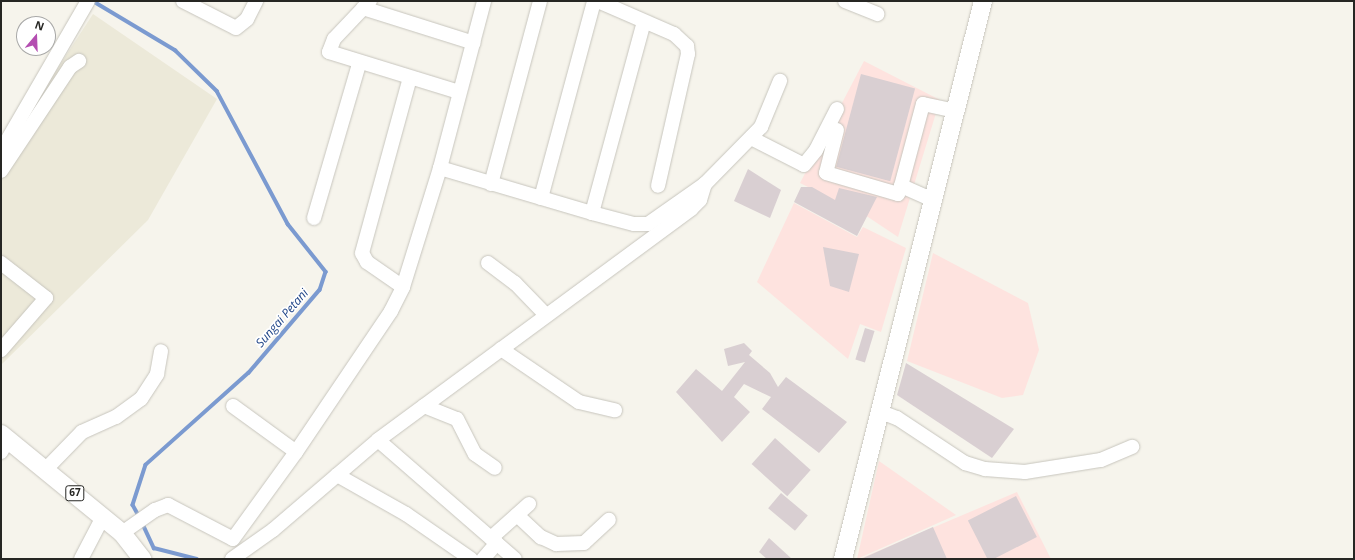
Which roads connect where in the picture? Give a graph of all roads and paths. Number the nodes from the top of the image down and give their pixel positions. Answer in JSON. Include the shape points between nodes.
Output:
{"nodes":[{"id":1,"x":88,"y":1,"type":"edge"},
{"id":2,"x":183,"y":1,"type":"edge"},
{"id":3,"x":256,"y":1,"type":"edge"},
{"id":4,"x":484,"y":1,"type":"edge"},
{"id":5,"x":540,"y":1,"type":"edge"},
{"id":6,"x":594,"y":1,"type":"edge"},
{"id":7,"x":598,"y":1,"type":"edge"},
{"id":8,"x":845,"y":1,"type":"edge"},
{"id":9,"x":983,"y":1,"type":"edge"},
{"id":10,"x":366,"y":5,"type":"edge"},
{"id":11,"x":878,"y":14,"type":"dead end"},
{"id":12,"x":644,"y":22,"type":"junction"},
{"id":13,"x":474,"y":43,"type":"junction"},
{"id":14,"x":79,"y":61,"type":"dead end"},
{"id":15,"x":359,"y":64,"type":"junction"},
{"id":16,"x":410,"y":78,"type":"junction"},
{"id":17,"x":780,"y":81,"type":"dead end"},
{"id":18,"x":459,"y":92,"type":"junction"},
{"id":19,"x":837,"y":109,"type":"dead end"},
{"id":20,"x":956,"y":111,"type":"junction"},
{"id":21,"x":837,"y":130,"type":"dead end"},
{"id":22,"x":751,"y":138,"type":"junction"},
{"id":23,"x":1,"y":151,"type":"edge"},
{"id":24,"x":440,"y":168,"type":"junction"},
{"id":25,"x":1,"y":171,"type":"edge"},
{"id":26,"x":491,"y":184,"type":"junction"},
{"id":27,"x":705,"y":184,"type":"junction"},
{"id":28,"x":658,"y":186,"type":"dead end"},
{"id":29,"x":901,"y":186,"type":"junction"},
{"id":30,"x":541,"y":198,"type":"junction"},
{"id":31,"x":933,"y":200,"type":"junction"},
{"id":32,"x":592,"y":213,"type":"junction"},
{"id":33,"x":314,"y":218,"type":"dead end"},
{"id":34,"x":1,"y":263,"type":"edge"},
{"id":35,"x":488,"y":263,"type":"dead end"},
{"id":36,"x":403,"y":287,"type":"junction"},
{"id":37,"x":546,"y":315,"type":"junction"},
{"id":38,"x":501,"y":349,"type":"junction"},
{"id":39,"x":1,"y":350,"type":"edge"},
{"id":40,"x":161,"y":351,"type":"dead end"},
{"id":41,"x":233,"y":406,"type":"dead end"},
{"id":42,"x":424,"y":406,"type":"junction"},
{"id":43,"x":615,"y":410,"type":"dead end"},
{"id":44,"x":880,"y":412,"type":"junction"},
{"id":45,"x":378,"y":440,"type":"junction"},
{"id":46,"x":3,"y":442,"type":"edge"},
{"id":47,"x":1132,"y":447,"type":"dead end"},
{"id":48,"x":296,"y":452,"type":"junction"},
{"id":49,"x":495,"y":468,"type":"dead end"},
{"id":50,"x":45,"y":470,"type":"junction"},
{"id":51,"x":338,"y":475,"type":"junction"},
{"id":52,"x":529,"y":504,"type":"dead end"},
{"id":53,"x":517,"y":515,"type":"junction"},
{"id":54,"x":103,"y":517,"type":"junction"},
{"id":55,"x":608,"y":520,"type":"dead end"},
{"id":56,"x":128,"y":527,"type":"junction"},
{"id":57,"x":233,"y":539,"type":"junction"},
{"id":58,"x":494,"y":540,"type":"junction"},
{"id":59,"x":236,"y":557,"type":"edge"},
{"id":60,"x":81,"y":559,"type":"edge"},
{"id":61,"x":142,"y":559,"type":"edge"},
{"id":62,"x":471,"y":559,"type":"edge"},
{"id":63,"x":483,"y":559,"type":"edge"},
{"id":64,"x":515,"y":559,"type":"edge"},
{"id":65,"x":843,"y":559,"type":"edge"}],
"edges":[{"from":1,"to":23,"type":"street"},
{"from":2,"to":3,"type":"street","via":[[236,28],[247,19]]},
{"from":4,"to":13,"type":"street"},
{"from":5,"to":26,"type":"street"},
{"from":6,"to":30,"type":"street"},
{"from":7,"to":12,"type":"street"},
{"from":8,"to":11,"type":"street"},
{"from":9,"to":20,"type":"main road"},
{"from":10,"to":13,"type":"street"},
{"from":10,"to":15,"type":"street","via":[[328,49],[334,55]]},
{"from":12,"to":28,"type":"street","via":[[679,37],[688,54]]},
{"from":12,"to":32,"type":"street"},
{"from":13,"to":18,"type":"street"},
{"from":14,"to":25,"type":"street","via":[[70,67]]},
{"from":15,"to":16,"type":"street"},
{"from":15,"to":33,"type":"street"},
{"from":16,"to":18,"type":"street"},
{"from":16,"to":36,"type":"street","via":[[362,253],[367,262]]},
{"from":17,"to":22,"type":"street","via":[[766,120]]},
{"from":18,"to":24,"type":"street"},
{"from":19,"to":22,"type":"street","via":[[816,150],[804,165]]},
{"from":20,"to":29,"type":"street","via":[[923,104]]},
{"from":20,"to":31,"type":"main road"},
{"from":21,"to":29,"type":"street","via":[[826,173],[898,194]]},
{"from":22,"to":27,"type":"street"},
{"from":24,"to":26,"type":"street"},
{"from":24,"to":36,"type":"street"},
{"from":26,"to":30,"type":"street"},
{"from":27,"to":32,"type":"street","via":[[648,224],[634,224]]},
{"from":27,"to":37,"type":"street","via":[[700,200],[691,209]]},
{"from":29,"to":31,"type":"street"},
{"from":30,"to":32,"type":"street"},
{"from":31,"to":44,"type":"main road"},
{"from":34,"to":39,"type":"street","via":[[46,298]]},
{"from":35,"to":37,"type":"street","via":[[515,283]]},
{"from":36,"to":48,"type":"street","via":[[391,311]]},
{"from":37,"to":38,"type":"street"},
{"from":38,"to":42,"type":"street"},
{"from":38,"to":43,"type":"street","via":[[579,402]]},
{"from":40,"to":50,"type":"street","via":[[157,374],[141,399],[116,417],[78,435]]},
{"from":41,"to":48,"type":"street"},
{"from":42,"to":45,"type":"street"},
{"from":42,"to":49,"type":"street","via":[[457,419],[475,454]]},
{"from":44,"to":47,"type":"street","via":[[897,418],[966,463],[985,469],[1025,472],[1101,460]]},
{"from":44,"to":65,"type":"main road"},
{"from":45,"to":51,"type":"street"},
{"from":45,"to":58,"type":"street"},
{"from":46,"to":50,"type":"main road","number":"67"},
{"from":48,"to":57,"type":"street"},
{"from":50,"to":54,"type":"main road","number":"67"},
{"from":51,"to":59,"type":"street"},
{"from":51,"to":62,"type":"street","via":[[406,514]]},
{"from":52,"to":53,"type":"street"},
{"from":53,"to":55,"type":"street","via":[[541,537],[556,544],[591,540]]},
{"from":53,"to":58,"type":"street"},
{"from":54,"to":56,"type":"main road","number":"67"},
{"from":54,"to":60,"type":"street"},
{"from":56,"to":57,"type":"street","via":[[154,510],[173,506]]},
{"from":56,"to":61,"type":"main road","number":"67"},
{"from":57,"to":59,"type":"street"},
{"from":58,"to":63,"type":"street"},
{"from":58,"to":64,"type":"street"}]}
